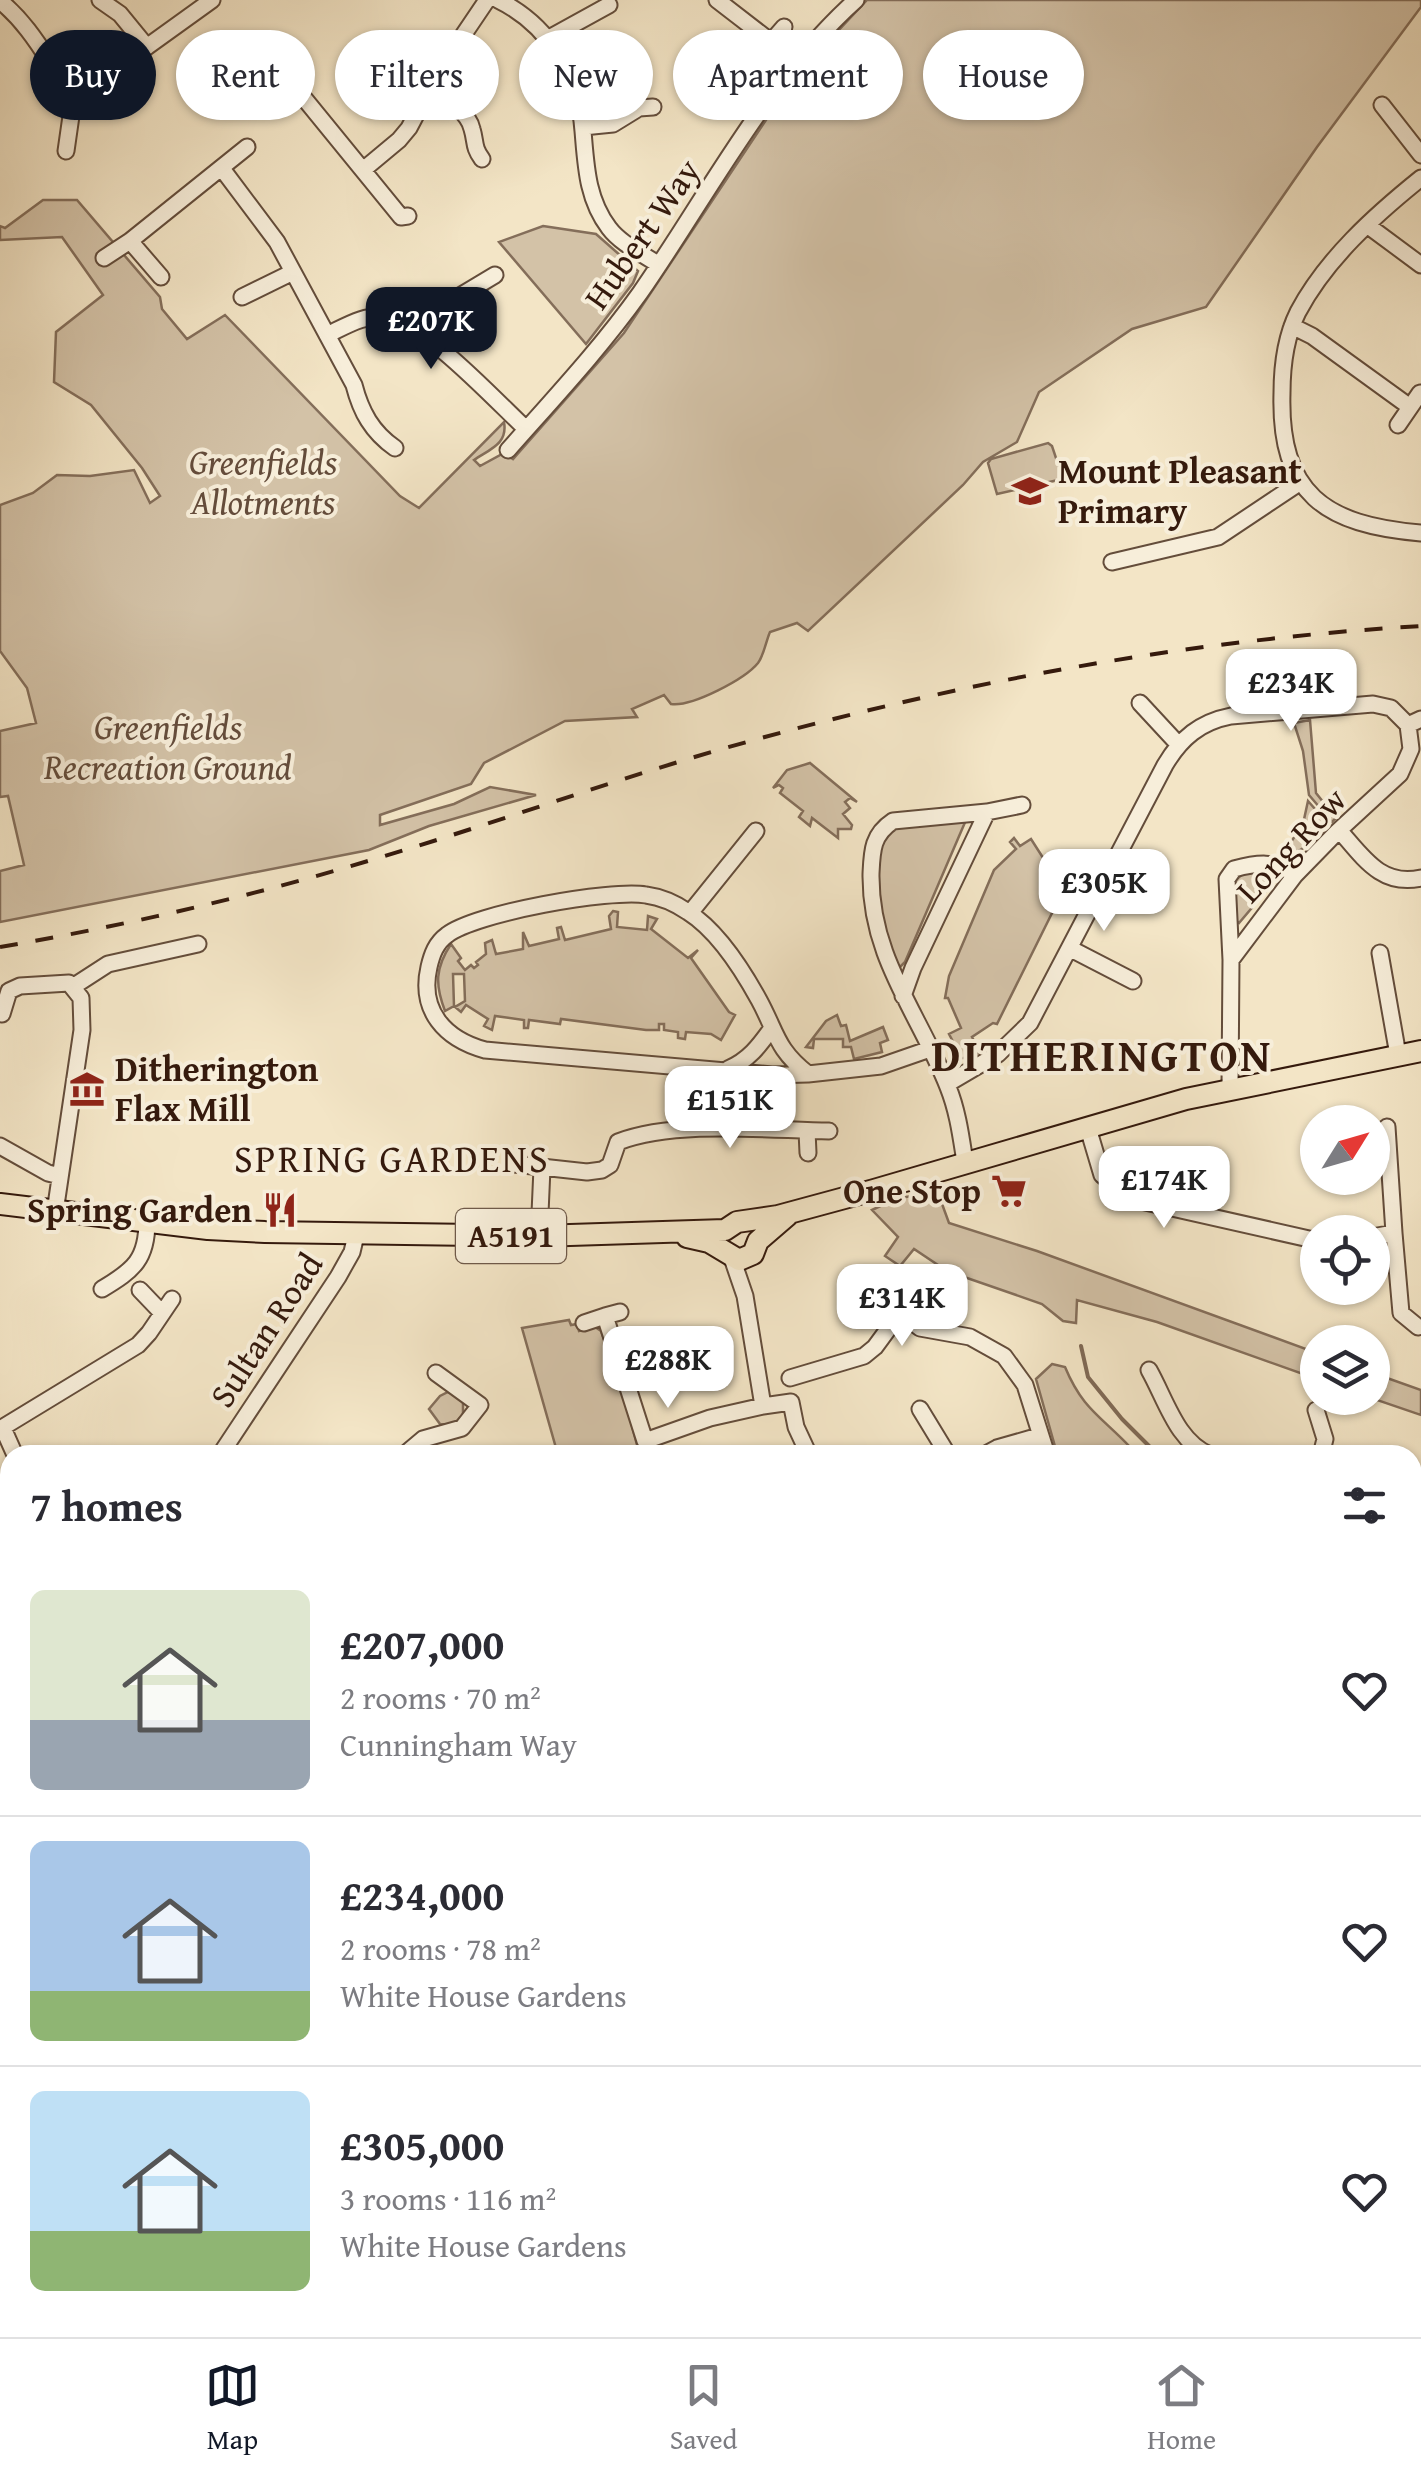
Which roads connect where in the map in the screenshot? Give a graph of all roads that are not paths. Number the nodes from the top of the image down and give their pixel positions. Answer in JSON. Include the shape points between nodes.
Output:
{"nodes":[{"id":1,"x":0,"y":0,"type":"edge"},
{"id":2,"x":100,"y":0,"type":"edge"},
{"id":3,"x":212,"y":0,"type":"edge"},
{"id":4,"x":487,"y":0,"type":"edge"},
{"id":5,"x":498,"y":0,"type":"edge"},
{"id":6,"x":717,"y":0,"type":"edge"},
{"id":7,"x":856,"y":0,"type":"edge"},
{"id":8,"x":605,"y":12,"type":"dead end"},
{"id":9,"x":784,"y":27,"type":"dead end"},
{"id":10,"x":133,"y":30,"type":"edge"},
{"id":11,"x":467,"y":30,"type":"edge"},
{"id":12,"x":541,"y":30,"type":"edge"},
{"id":13,"x":562,"y":30,"type":"edge"},
{"id":14,"x":756,"y":30,"type":"edge"},
{"id":15,"x":781,"y":30,"type":"edge"},
{"id":16,"x":156,"y":40,"type":"edge"},
{"id":17,"x":1383,"y":104,"type":"dead end"},
{"id":18,"x":315,"y":111,"type":"edge"},
{"id":19,"x":411,"y":120,"type":"edge"},
{"id":20,"x":468,"y":120,"type":"edge"},
{"id":21,"x":581,"y":120,"type":"edge"},
{"id":22,"x":618,"y":120,"type":"edge"},
{"id":23,"x":583,"y":127,"type":"junction"},
{"id":24,"x":247,"y":147,"type":"dead end"},
{"id":25,"x":66,"y":151,"type":"dead end"},
{"id":26,"x":471,"y":152,"type":"dead end"},
{"id":27,"x":1421,"y":155,"type":"edge"},
{"id":28,"x":222,"y":170,"type":"junction"},
{"id":29,"x":363,"y":170,"type":"junction"},
{"id":30,"x":1421,"y":178,"type":"edge"},
{"id":31,"x":408,"y":216,"type":"dead end"},
{"id":32,"x":1367,"y":225,"type":"junction"},
{"id":33,"x":130,"y":241,"type":"junction"},
{"id":34,"x":104,"y":258,"type":"dead end"},
{"id":35,"x":660,"y":265,"type":"junction"},
{"id":36,"x":1421,"y":265,"type":"edge"},
{"id":37,"x":294,"y":272,"type":"junction"},
{"id":38,"x":495,"y":275,"type":"dead end"},
{"id":39,"x":161,"y":277,"type":"dead end"},
{"id":40,"x":242,"y":297,"type":"dead end"},
{"id":41,"x":1292,"y":326,"type":"junction"},
{"id":42,"x":327,"y":335,"type":"junction"},
{"id":43,"x":423,"y":335,"type":"junction"},
{"id":44,"x":1415,"y":400,"type":"edge"},
{"id":45,"x":1398,"y":425,"type":"dead end"},
{"id":46,"x":526,"y":430,"type":"junction"},
{"id":47,"x":387,"y":447,"type":"dead end"},
{"id":48,"x":508,"y":450,"type":"dead end"},
{"id":49,"x":1299,"y":484,"type":"junction"},
{"id":50,"x":1421,"y":533,"type":"edge"},
{"id":51,"x":1112,"y":562,"type":"dead end"},
{"id":52,"x":1140,"y":703,"type":"dead end"},
{"id":53,"x":1414,"y":722,"type":"edge"},
{"id":54,"x":1178,"y":744,"type":"junction"},
{"id":55,"x":1022,"y":805,"type":"dead end"},
{"id":56,"x":987,"y":812,"type":"junction"},
{"id":57,"x":1338,"y":830,"type":"junction"},
{"id":58,"x":756,"y":831,"type":"dead end"},
{"id":59,"x":1296,"y":875,"type":"junction"},
{"id":60,"x":1421,"y":878,"type":"edge"},
{"id":61,"x":690,"y":913,"type":"junction"},
{"id":62,"x":1071,"y":949,"type":"junction"},
{"id":63,"x":1380,"y":953,"type":"dead end"},
{"id":64,"x":1231,"y":960,"type":"junction"},
{"id":65,"x":196,"y":964,"type":"dead end"},
{"id":66,"x":1133,"y":981,"type":"dead end"},
{"id":67,"x":74,"y":986,"type":"junction"},
{"id":68,"x":903,"y":996,"type":"junction"},
{"id":69,"x":6,"y":1014,"type":"edge"},
{"id":70,"x":772,"y":1028,"type":"junction"},
{"id":71,"x":930,"y":1050,"type":"junction"},
{"id":72,"x":1421,"y":1051,"type":"edge"},
{"id":73,"x":1398,"y":1055,"type":"junction"},
{"id":74,"x":724,"y":1071,"type":"junction"},
{"id":75,"x":808,"y":1074,"type":"junction"},
{"id":76,"x":947,"y":1084,"type":"junction"},
{"id":77,"x":1230,"y":1088,"type":"junction"},
{"id":78,"x":1088,"y":1128,"type":"junction"},
{"id":79,"x":808,"y":1130,"type":"junction"},
{"id":80,"x":829,"y":1131,"type":"dead end"},
{"id":81,"x":0,"y":1146,"type":"edge"},
{"id":82,"x":808,"y":1153,"type":"dead end"},
{"id":83,"x":965,"y":1162,"type":"junction"},
{"id":84,"x":514,"y":1164,"type":"dead end"},
{"id":85,"x":542,"y":1168,"type":"junction"},
{"id":86,"x":60,"y":1176,"type":"junction"},
{"id":87,"x":1389,"y":1195,"type":"edge"},
{"id":88,"x":0,"y":1204,"type":"edge"},
{"id":89,"x":55,"y":1212,"type":"junction"},
{"id":90,"x":147,"y":1221,"type":"junction"},
{"id":91,"x":1394,"y":1234,"type":"junction"},
{"id":92,"x":356,"y":1235,"type":"junction"},
{"id":93,"x":1390,"y":1235,"type":"edge"},
{"id":94,"x":539,"y":1236,"type":"junction"},
{"id":95,"x":1300,"y":1237,"type":"edge"},
{"id":96,"x":739,"y":1243,"type":"junction"},
{"id":97,"x":854,"y":1280,"type":"dead end"},
{"id":98,"x":102,"y":1289,"type":"dead end"},
{"id":99,"x":140,"y":1290,"type":"dead end"},
{"id":100,"x":900,"y":1313,"type":"junction"},
{"id":101,"x":1401,"y":1313,"type":"junction"},
{"id":102,"x":1384,"y":1320,"type":"dead end"},
{"id":103,"x":584,"y":1322,"type":"dead end"},
{"id":104,"x":1418,"y":1327,"type":"dead end"},
{"id":105,"x":1149,"y":1370,"type":"dead end"},
{"id":106,"x":436,"y":1372,"type":"dead end"},
{"id":107,"x":790,"y":1378,"type":"junction"},
{"id":108,"x":759,"y":1382,"type":"junction"},
{"id":109,"x":791,"y":1402,"type":"junction"},
{"id":110,"x":480,"y":1405,"type":"junction"},
{"id":111,"x":763,"y":1406,"type":"junction"},
{"id":112,"x":496,"y":1415,"type":"dead end"},
{"id":113,"x":929,"y":1416,"type":"dead end"},
{"id":114,"x":1340,"y":1420,"type":"dead end"},
{"id":115,"x":1,"y":1429,"type":"edge"},
{"id":116,"x":1039,"y":1436,"type":"junction"},
{"id":117,"x":1185,"y":1439,"type":"junction"},
{"id":118,"x":227,"y":1445,"type":"edge"},
{"id":119,"x":416,"y":1445,"type":"edge"},
{"id":120,"x":646,"y":1445,"type":"edge"},
{"id":121,"x":653,"y":1445,"type":"edge"},
{"id":122,"x":803,"y":1445,"type":"edge"},
{"id":123,"x":943,"y":1445,"type":"edge"},
{"id":124,"x":1008,"y":1445,"type":"edge"},
{"id":125,"x":1042,"y":1445,"type":"edge"},
{"id":126,"x":1179,"y":1445,"type":"edge"},
{"id":127,"x":1192,"y":1445,"type":"edge"},
{"id":128,"x":1324,"y":1445,"type":"edge"}],
"edges":[{"from":1,"to":25,"type":"street","via":[[72,85],[78,100]]},
{"from":2,"to":10,"type":"street"},
{"from":3,"to":16,"type":"street"},
{"from":4,"to":11,"type":"street"},
{"from":5,"to":12,"type":"street"},
{"from":6,"to":14,"type":"street"},
{"from":7,"to":35,"type":"street","name":"Hubert Way","via":[[787,72]]},
{"from":8,"to":13,"type":"street"},
{"from":9,"to":15,"type":"street"},
{"from":17,"to":27,"type":"street"},
{"from":18,"to":29,"type":"street"},
{"from":19,"to":29,"type":"street","via":[[399,140]]},
{"from":20,"to":26,"type":"street"},
{"from":21,"to":23,"type":"street"},
{"from":22,"to":23,"type":"street"},
{"from":23,"to":35,"type":"street","via":[[595,206],[610,230]]},
{"from":24,"to":28,"type":"street"},
{"from":28,"to":33,"type":"street"},
{"from":28,"to":37,"type":"street"},
{"from":29,"to":31,"type":"street","via":[[401,216]]},
{"from":30,"to":32,"type":"street"},
{"from":32,"to":36,"type":"street"},
{"from":32,"to":41,"type":"street","via":[[1306,298]]},
{"from":33,"to":34,"type":"street"},
{"from":33,"to":39,"type":"street"},
{"from":35,"to":46,"type":"street","name":"Hubert Way"},
{"from":37,"to":40,"type":"street"},
{"from":37,"to":42,"type":"street"},
{"from":38,"to":43,"type":"street","via":[[475,297],[455,299]]},
{"from":41,"to":44,"type":"street"},
{"from":41,"to":49,"type":"street","via":[[1282,366],[1281,416]]},
{"from":42,"to":43,"type":"street","via":[[384,316]]},
{"from":42,"to":47,"type":"street","via":[[360,410]]},
{"from":43,"to":46,"type":"street"},
{"from":44,"to":45,"type":"street"},
{"from":46,"to":48,"type":"street","name":"Hubert Way"},
{"from":49,"to":50,"type":"street","via":[[1338,514]]},
{"from":49,"to":51,"type":"street","via":[[1218,537]]},
{"from":52,"to":54,"type":"street"},
{"from":53,"to":54,"type":"street","via":[[1383,704],[1356,705],[1216,719]]},
{"from":53,"to":57,"type":"street","name":"Long Row","via":[[1400,774]]},
{"from":54,"to":62,"type":"street"},
{"from":55,"to":56,"type":"street"},
{"from":56,"to":68,"type":"street"},
{"from":56,"to":68,"type":"street","via":[[892,822],[874,840],[871,908]]},
{"from":57,"to":59,"type":"street","name":"Long Row"},
{"from":57,"to":60,"type":"street","via":[[1384,877]]},
{"from":58,"to":61,"type":"street"},
{"from":59,"to":64,"type":"street","name":"Long Row"},
{"from":59,"to":64,"type":"street","via":[[1257,863],[1234,869],[1227,880]]},
{"from":61,"to":70,"type":"street","via":[[725,948]]},
{"from":61,"to":74,"type":"street","via":[[644,894],[614,894],[485,918],[434,948],[428,998],[444,1029],[485,1050]]},
{"from":62,"to":66,"type":"street"},
{"from":62,"to":76,"type":"street","via":[[1018,1038]]},
{"from":63,"to":73,"type":"street"},
{"from":64,"to":77,"type":"street"},
{"from":65,"to":67,"type":"street","via":[[193,945],[108,964]]},
{"from":67,"to":69,"type":"street","via":[[9,990]]},
{"from":67,"to":86,"type":"street","via":[[82,1030]]},
{"from":68,"to":71,"type":"street"},
{"from":70,"to":74,"type":"street","via":[[742,1063]]},
{"from":70,"to":75,"type":"street","via":[[780,1048]]},
{"from":71,"to":75,"type":"street","via":[[881,1066]]},
{"from":71,"to":76,"type":"street"},
{"from":72,"to":73,"type":"main road","number":"A5191"},
{"from":73,"to":77,"type":"main road","number":"A5191"},
{"from":74,"to":75,"type":"street"},
{"from":76,"to":83,"type":"street"},
{"from":77,"to":78,"type":"main road","number":"A5191"},
{"from":78,"to":83,"type":"main road","number":"A5191"},
{"from":78,"to":95,"type":"street","via":[[1102,1176],[1132,1199]]},
{"from":79,"to":80,"type":"street"},
{"from":79,"to":82,"type":"street"},
{"from":79,"to":85,"type":"street","via":[[633,1138],[616,1145],[602,1170]]},
{"from":81,"to":86,"type":"street"},
{"from":83,"to":96,"type":"main road","number":"A5191","via":[[793,1211]]},
{"from":84,"to":85,"type":"street"},
{"from":85,"to":94,"type":"street"},
{"from":86,"to":89,"type":"street"},
{"from":87,"to":91,"type":"street"},
{"from":88,"to":89,"type":"main road","number":"A5191"},
{"from":89,"to":90,"type":"main road","number":"A5191"},
{"from":90,"to":92,"type":"main road","number":"A5191"},
{"from":90,"to":98,"type":"street","via":[[142,1256]]},
{"from":91,"to":93,"type":"street"},
{"from":91,"to":101,"type":"street"},
{"from":92,"to":94,"type":"main road","number":"A5191"},
{"from":92,"to":118,"type":"street","name":"Sultan Road","via":[[338,1278]]},
{"from":94,"to":96,"type":"main road","number":"A5191","via":[[666,1233]]},
{"from":96,"to":108,"type":"street"},
{"from":97,"to":100,"type":"street"},
{"from":99,"to":115,"type":"street","via":[[167,1306],[150,1333]]},
{"from":100,"to":107,"type":"street","via":[[864,1356]]},
{"from":100,"to":116,"type":"street","via":[[920,1328],[970,1336],[1004,1356],[1025,1385]]},
{"from":101,"to":102,"type":"street"},
{"from":101,"to":104,"type":"street"},
{"from":103,"to":120,"type":"street","via":[[612,1314]]},
{"from":105,"to":117,"type":"street","via":[[1167,1386]]},
{"from":106,"to":110,"type":"street"},
{"from":107,"to":108,"type":"street"},
{"from":107,"to":109,"type":"street"},
{"from":108,"to":111,"type":"street"},
{"from":109,"to":111,"type":"street"},
{"from":109,"to":122,"type":"street"},
{"from":110,"to":112,"type":"street"},
{"from":110,"to":119,"type":"street","via":[[462,1428]]},
{"from":111,"to":121,"type":"street","via":[[710,1418]]},
{"from":113,"to":123,"type":"street"},
{"from":114,"to":128,"type":"street","via":[[1319,1418]]},
{"from":116,"to":124,"type":"street"},
{"from":116,"to":125,"type":"street"},
{"from":117,"to":126,"type":"street"},
{"from":117,"to":127,"type":"street"}]}
